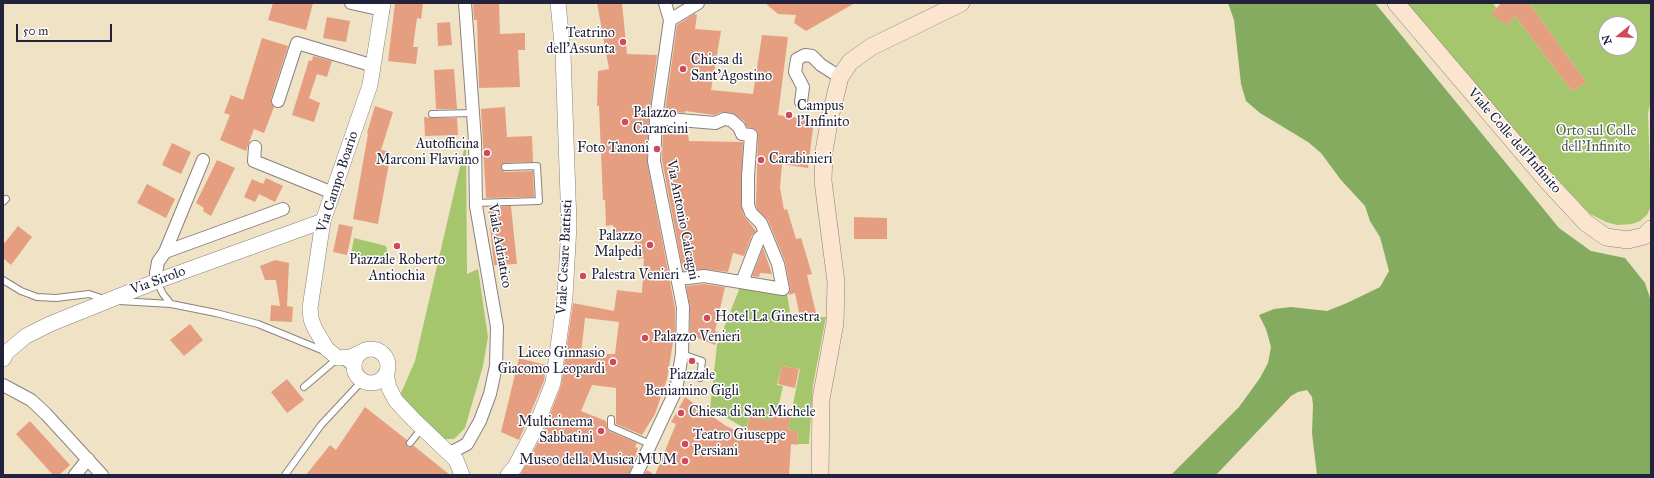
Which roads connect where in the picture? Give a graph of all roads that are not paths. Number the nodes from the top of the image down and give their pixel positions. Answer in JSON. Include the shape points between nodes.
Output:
{"nodes":[{"id":1,"x":351,"y":3,"type":"edge"},
{"id":2,"x":465,"y":3,"type":"edge"},
{"id":3,"x":558,"y":3,"type":"edge"},
{"id":4,"x":665,"y":3,"type":"edge"},
{"id":5,"x":698,"y":3,"type":"edge"},
{"id":6,"x":961,"y":3,"type":"edge"},
{"id":7,"x":1396,"y":3,"type":"edge"},
{"id":8,"x":383,"y":7,"type":"edge"},
{"id":9,"x":670,"y":20,"type":"junction"},
{"id":10,"x":374,"y":66,"type":"junction"},
{"id":11,"x":840,"y":77,"type":"junction"},
{"id":12,"x":278,"y":101,"type":"dead end"},
{"id":13,"x":801,"y":102,"type":"dead end"},
{"id":14,"x":473,"y":113,"type":"junction"},
{"id":15,"x":432,"y":114,"type":"dead end"},
{"id":16,"x":656,"y":118,"type":"junction"},
{"id":17,"x":255,"y":147,"type":"dead end"},
{"id":18,"x":203,"y":160,"type":"dead end"},
{"id":19,"x":505,"y":167,"type":"dead end"},
{"id":20,"x":333,"y":193,"type":"junction"},
{"id":21,"x":476,"y":202,"type":"junction"},
{"id":22,"x":283,"y":209,"type":"dead end"},
{"id":23,"x":323,"y":221,"type":"junction"},
{"id":24,"x":1651,"y":229,"type":"edge"},
{"id":25,"x":765,"y":233,"type":"junction"},
{"id":26,"x":164,"y":252,"type":"junction"},
{"id":27,"x":679,"y":279,"type":"junction"},
{"id":28,"x":3,"y":280,"type":"edge"},
{"id":29,"x":157,"y":281,"type":"junction"},
{"id":30,"x":742,"y":282,"type":"junction"},
{"id":31,"x":108,"y":300,"type":"junction"},
{"id":32,"x":171,"y":304,"type":"junction"},
{"id":33,"x":357,"y":354,"type":"junction"},
{"id":34,"x":682,"y":354,"type":"junction"},
{"id":35,"x":338,"y":358,"type":"junction"},
{"id":36,"x":3,"y":359,"type":"edge"},
{"id":37,"x":369,"y":377,"type":"junction"},
{"id":38,"x":700,"y":378,"type":"dead end"},
{"id":39,"x":3,"y":385,"type":"edge"},
{"id":40,"x":304,"y":387,"type":"dead end"},
{"id":41,"x":611,"y":419,"type":"dead end"},
{"id":42,"x":422,"y":428,"type":"junction"},
{"id":43,"x":410,"y":443,"type":"dead end"},
{"id":44,"x":650,"y":444,"type":"junction"},
{"id":45,"x":450,"y":453,"type":"junction"},
{"id":46,"x":88,"y":459,"type":"junction"},
{"id":47,"x":75,"y":475,"type":"edge"},
{"id":48,"x":102,"y":475,"type":"edge"},
{"id":49,"x":285,"y":475,"type":"edge"},
{"id":50,"x":462,"y":475,"type":"edge"},
{"id":51,"x":508,"y":475,"type":"edge"},
{"id":52,"x":636,"y":475,"type":"edge"},
{"id":53,"x":820,"y":475,"type":"edge"}],
"edges":[{"from":1,"to":8,"type":"street"},
{"from":2,"to":14,"type":"street","name":"Viale Adriatico"},
{"from":3,"to":51,"type":"street","name":"Viale Cesare Battisti","via":[[563,54],[569,225],[565,297],[554,383],[534,431]]},
{"from":4,"to":9,"type":"street"},
{"from":5,"to":9,"type":"street"},
{"from":6,"to":11,"type":"main road","via":[[871,47],[850,62]]},
{"from":7,"to":24,"type":"main road","name":"Viale Colle dell'Infinito","via":[[1547,181],[1586,223],[1606,237],[1628,240],[1644,236]]},
{"from":8,"to":10,"type":"street","name":"Via Campo Boario"},
{"from":9,"to":16,"type":"street","name":"Via Antonio Calcagni"},
{"from":10,"to":12,"type":"street","via":[[297,43]]},
{"from":10,"to":20,"type":"street","name":"Via Campo Boario","via":[[370,86]]},
{"from":11,"to":13,"type":"street","via":[[812,56],[805,55],[797,59],[795,72],[803,87]]},
{"from":11,"to":53,"type":"main road","via":[[824,151],[823,181],[836,282],[835,323],[821,399]]},
{"from":14,"to":15,"type":"lane"},
{"from":14,"to":21,"type":"street","name":"Viale Adriatico"},
{"from":16,"to":25,"type":"street","via":[[715,124],[724,119],[731,120],[742,134],[751,135],[748,205]]},
{"from":16,"to":27,"type":"street","name":"Via Antonio Calcagni","via":[[654,161]]},
{"from":17,"to":20,"type":"street","via":[[254,161]]},
{"from":18,"to":26,"type":"street"},
{"from":19,"to":21,"type":"lane","via":[[537,166],[539,201]]},
{"from":20,"to":23,"type":"street","name":"Via Campo Boario"},
{"from":21,"to":45,"type":"street","name":"Viale Adriatico","via":[[480,238],[497,327],[496,366],[490,394],[475,433],[468,444]]},
{"from":22,"to":26,"type":"street"},
{"from":23,"to":29,"type":"street","name":"Via Sirolo"},
{"from":23,"to":35,"type":"street","name":"Via Campo Boario","via":[[310,308],[311,319],[321,340]]},
{"from":25,"to":30,"type":"street","via":[[759,238]]},
{"from":25,"to":30,"type":"street","via":[[778,264],[783,289]]},
{"from":26,"to":29,"type":"street","via":[[158,262]]},
{"from":27,"to":30,"type":"street","via":[[704,276]]},
{"from":27,"to":34,"type":"street","name":"Via Antonio Calcagni","via":[[683,306]]},
{"from":28,"to":31,"type":"lane","via":[[37,297],[56,298],[89,294]]},
{"from":29,"to":31,"type":"street","name":"Via Sirolo"},
{"from":29,"to":32,"type":"lane"},
{"from":31,"to":32,"type":"lane"},
{"from":31,"to":36,"type":"street","name":"Via Sirolo","via":[[26,336]]},
{"from":32,"to":35,"type":"lane","via":[[258,324]]},
{"from":33,"to":35,"type":"street"},
{"from":33,"to":37,"type":"street","via":[[355,359]]},
{"from":33,"to":37,"type":"street","via":[[366,349],[376,349],[387,360]]},
{"from":34,"to":38,"type":"lane","via":[[702,361]]},
{"from":34,"to":44,"type":"street","name":"Via Antonio Calcagni","via":[[676,390]]},
{"from":35,"to":37,"type":"lane"},
{"from":35,"to":40,"type":"lane"},
{"from":37,"to":42,"type":"street","via":[[392,395]]},
{"from":37,"to":49,"type":"lane","via":[[322,425]]},
{"from":39,"to":46,"type":"street","via":[[31,400]]},
{"from":41,"to":44,"type":"lane","via":[[611,427]]},
{"from":42,"to":43,"type":"lane"},
{"from":42,"to":45,"type":"street"},
{"from":44,"to":52,"type":"street","name":"Via Antonio Calcagni"},
{"from":45,"to":50,"type":"street"},
{"from":46,"to":47,"type":"street"},
{"from":46,"to":48,"type":"street"}]}
